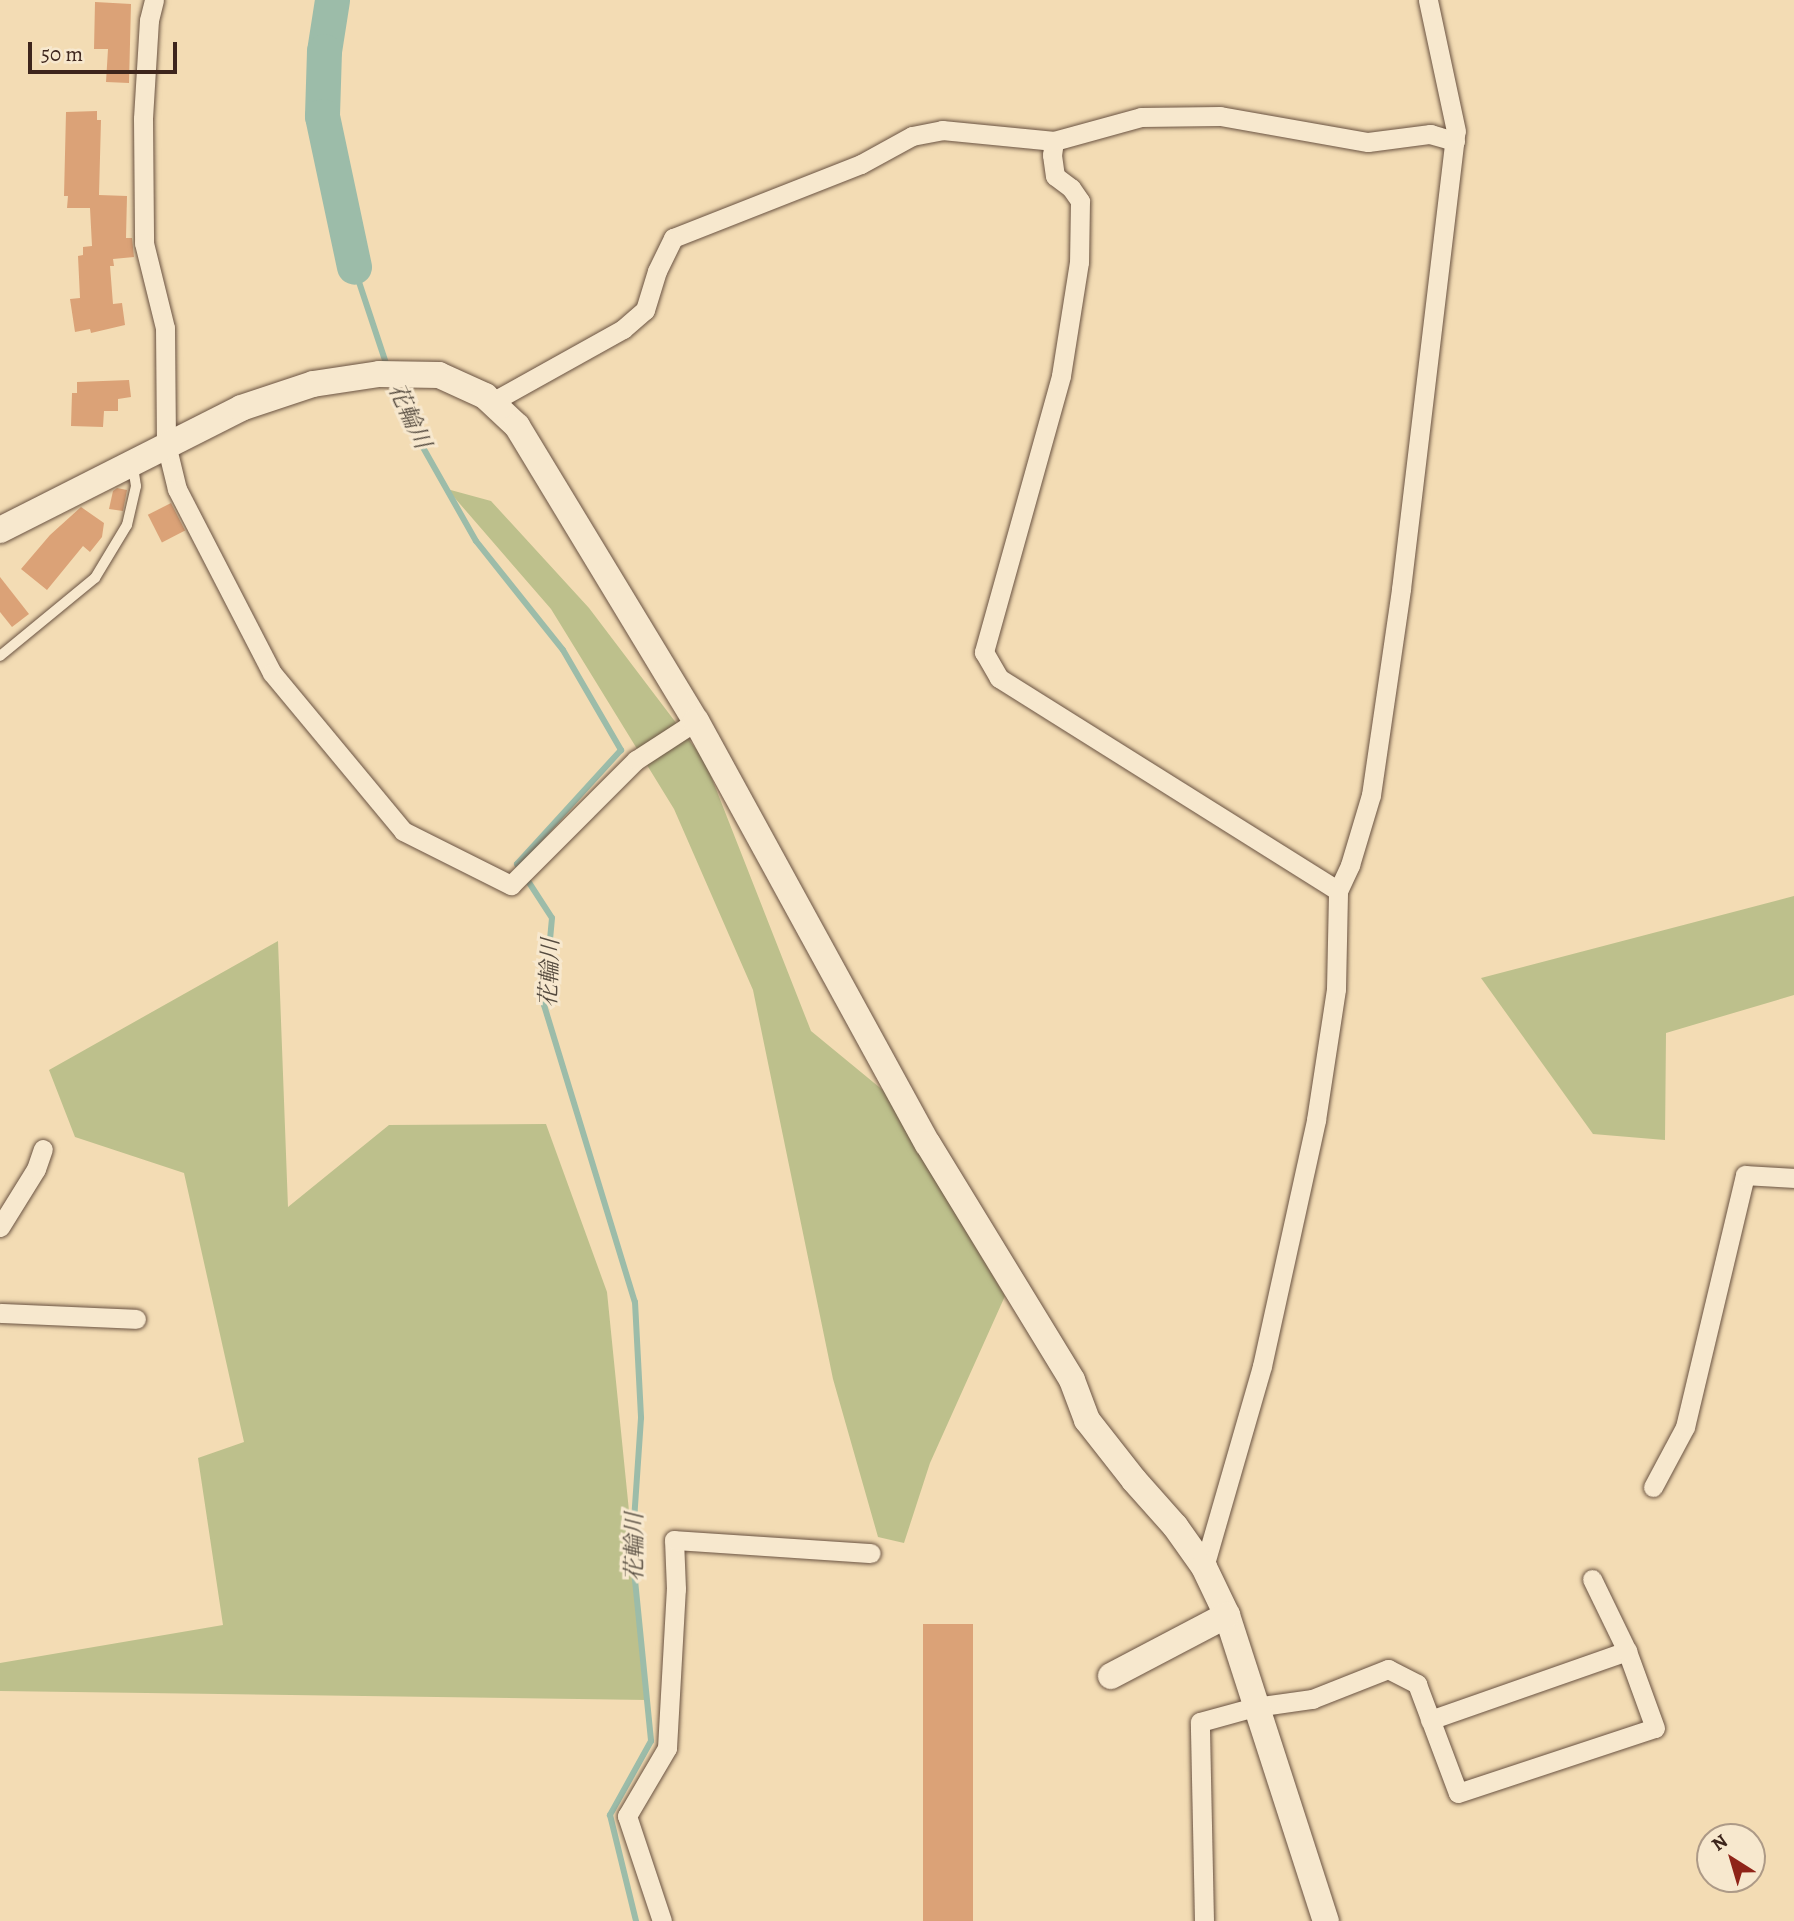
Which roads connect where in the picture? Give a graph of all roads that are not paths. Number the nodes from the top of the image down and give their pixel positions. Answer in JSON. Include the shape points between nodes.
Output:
{"nodes":[{"id":1,"x":154,"y":0,"type":"edge"},
{"id":2,"x":1428,"y":0,"type":"edge"},
{"id":3,"x":1055,"y":141,"type":"junction"},
{"id":4,"x":1455,"y":141,"type":"junction"},
{"id":5,"x":492,"y":402,"type":"junction"},
{"id":6,"x":166,"y":444,"type":"junction"},
{"id":7,"x":132,"y":462,"type":"junction"},
{"id":8,"x":0,"y":530,"type":"edge"},
{"id":9,"x":0,"y":656,"type":"edge"},
{"id":10,"x":696,"y":721,"type":"junction"},
{"id":11,"x":1338,"y":891,"type":"junction"},
{"id":12,"x":43,"y":1149,"type":"dead end"},
{"id":13,"x":1794,"y":1178,"type":"edge"},
{"id":14,"x":0,"y":1227,"type":"edge"},
{"id":15,"x":0,"y":1313,"type":"edge"},
{"id":16,"x":136,"y":1319,"type":"dead end"},
{"id":17,"x":1653,"y":1487,"type":"dead end"},
{"id":18,"x":871,"y":1553,"type":"dead end"},
{"id":19,"x":1204,"y":1567,"type":"junction"},
{"id":20,"x":1592,"y":1579,"type":"dead end"},
{"id":21,"x":1227,"y":1615,"type":"junction"},
{"id":22,"x":1627,"y":1651,"type":"junction"},
{"id":23,"x":1111,"y":1676,"type":"dead end"},
{"id":24,"x":1255,"y":1707,"type":"junction"},
{"id":25,"x":1430,"y":1720,"type":"junction"},
{"id":26,"x":662,"y":1921,"type":"edge"},
{"id":27,"x":1204,"y":1921,"type":"edge"},
{"id":28,"x":1326,"y":1921,"type":"edge"}],
"edges":[{"from":1,"to":6,"type":"street","via":[[143,119],[144,243],[165,328]]},
{"from":2,"to":4,"type":"street"},
{"from":3,"to":4,"type":"street","via":[[1141,117],[1220,116],[1368,142],[1430,134]]},
{"from":3,"to":5,"type":"street","via":[[942,130],[912,136],[861,164],[692,228],[673,238],[645,310],[623,329]]},
{"from":3,"to":11,"type":"street","via":[[1055,176],[1080,201],[1079,262],[1061,376],[984,652],[999,678]]},
{"from":4,"to":11,"type":"street","via":[[1401,589],[1371,795]]},
{"from":5,"to":6,"type":"street","via":[[439,375],[379,374],[313,384],[241,408]]},
{"from":5,"to":10,"type":"street","via":[[517,426]]},
{"from":6,"to":7,"type":"street"},
{"from":6,"to":10,"type":"street","via":[[177,489],[272,673],[403,831],[511,885],[636,760]]},
{"from":7,"to":8,"type":"street"},
{"from":7,"to":9,"type":"lane","via":[[136,486],[127,525],[95,578]]},
{"from":10,"to":19,"type":"street","via":[[928,1144],[1072,1380],[1087,1420]]},
{"from":11,"to":19,"type":"street","via":[[1336,989],[1317,1120],[1262,1366]]},
{"from":12,"to":14,"type":"street","via":[[36,1169]]},
{"from":13,"to":17,"type":"street","via":[[1745,1175],[1685,1427]]},
{"from":15,"to":16,"type":"street"},
{"from":18,"to":26,"type":"street","via":[[674,1540],[676,1589],[667,1748],[627,1816]]},
{"from":19,"to":21,"type":"street"},
{"from":20,"to":22,"type":"street"},
{"from":21,"to":23,"type":"street"},
{"from":21,"to":24,"type":"street"},
{"from":22,"to":25,"type":"street"},
{"from":22,"to":25,"type":"street","via":[[1655,1728],[1458,1793]]},
{"from":24,"to":25,"type":"street","via":[[1311,1699],[1388,1669],[1417,1684]]},
{"from":24,"to":27,"type":"street","via":[[1200,1722]]},
{"from":24,"to":28,"type":"street"}]}
